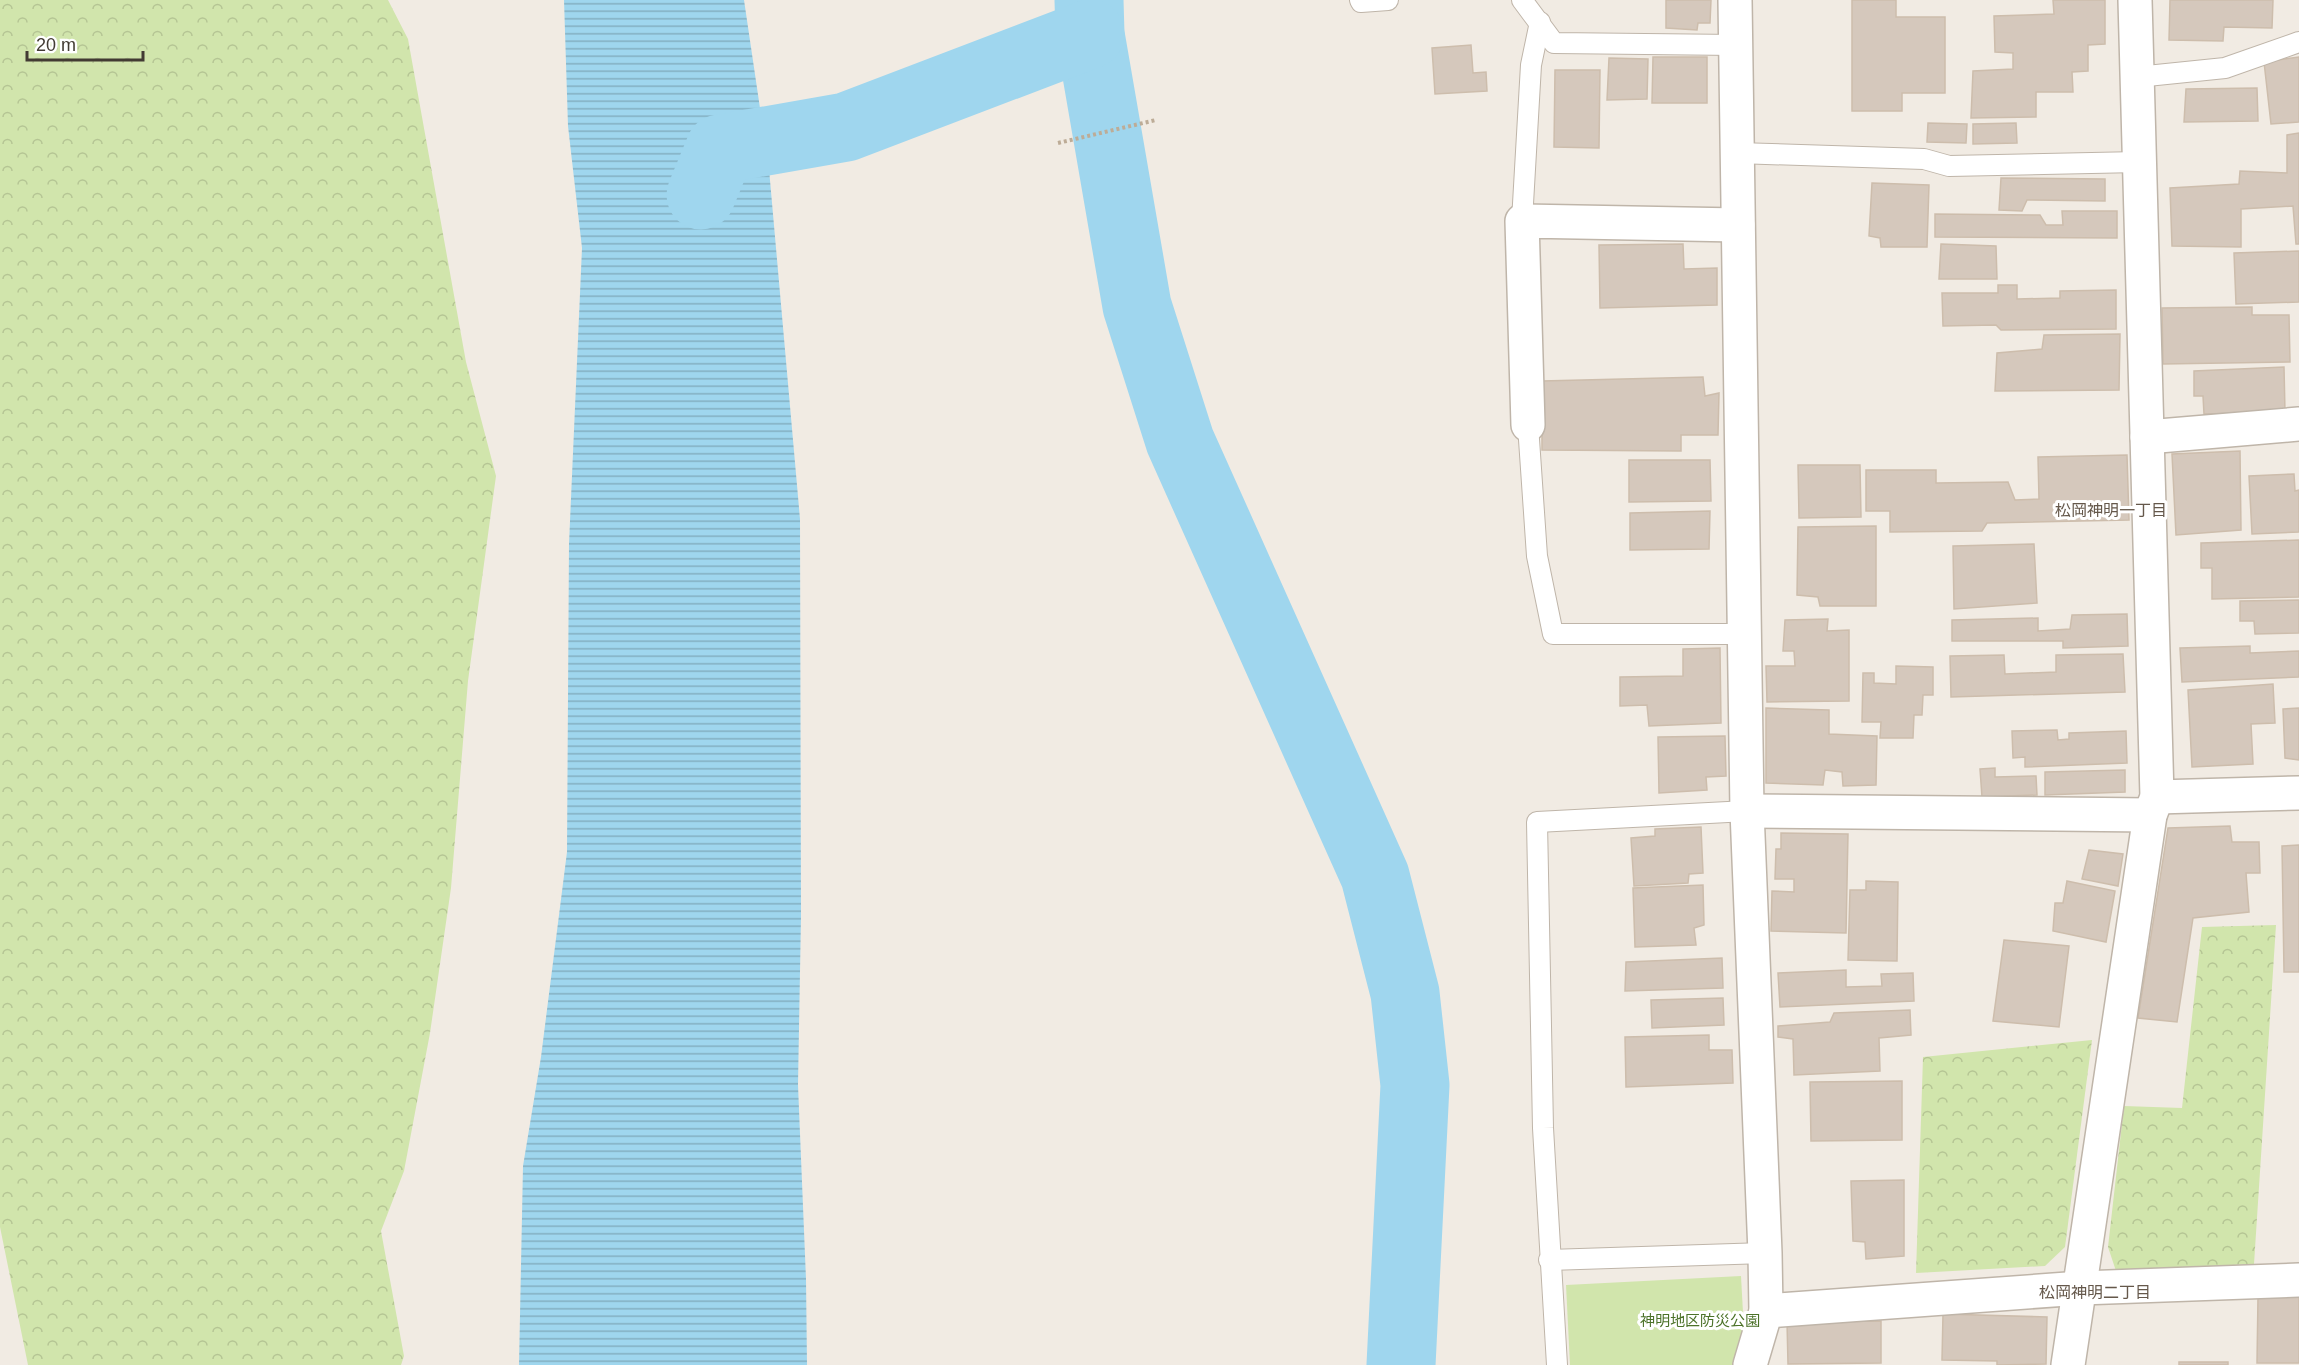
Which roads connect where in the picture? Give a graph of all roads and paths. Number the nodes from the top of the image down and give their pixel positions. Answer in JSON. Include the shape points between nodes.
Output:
{"nodes":[{"id":1,"x":1360,"y":0,"type":"edge"},
{"id":2,"x":1388,"y":0,"type":"edge"},
{"id":3,"x":1522,"y":0,"type":"edge"},
{"id":4,"x":1735,"y":0,"type":"edge"},
{"id":5,"x":2135,"y":0,"type":"edge"},
{"id":6,"x":1540,"y":22,"type":"junction"},
{"id":7,"x":2299,"y":42,"type":"edge"},
{"id":8,"x":1736,"y":45,"type":"junction"},
{"id":9,"x":2137,"y":77,"type":"junction"},
{"id":10,"x":1156,"y":120,"type":"dead end"},
{"id":11,"x":1058,"y":143,"type":"dead end"},
{"id":12,"x":1737,"y":153,"type":"junction"},
{"id":13,"x":2139,"y":162,"type":"junction"},
{"id":14,"x":1522,"y":221,"type":"junction"},
{"id":15,"x":1738,"y":225,"type":"junction"},
{"id":16,"x":2299,"y":424,"type":"edge"},
{"id":17,"x":1528,"y":425,"type":"joint"},
{"id":18,"x":2147,"y":437,"type":"junction"},
{"id":19,"x":1744,"y":634,"type":"junction"},
{"id":20,"x":2299,"y":793,"type":"edge"},
{"id":21,"x":2154,"y":806,"type":"junction"},
{"id":22,"x":1747,"y":811,"type":"junction"},
{"id":23,"x":1765,"y":1254,"type":"junction"},
{"id":24,"x":1550,"y":1260,"type":"junction"},
{"id":25,"x":2299,"y":1280,"type":"edge"},
{"id":26,"x":2081,"y":1288,"type":"junction"},
{"id":27,"x":1766,"y":1311,"type":"junction"},
{"id":28,"x":1557,"y":1365,"type":"edge"},
{"id":29,"x":1750,"y":1365,"type":"edge"},
{"id":30,"x":2068,"y":1365,"type":"edge"}],
"edges":[{"from":1,"to":2,"type":"lane"},
{"from":3,"to":6,"type":"lane"},
{"from":4,"to":8,"type":"street"},
{"from":5,"to":9,"type":"street"},
{"from":6,"to":8,"type":"lane","via":[[1554,43]]},
{"from":6,"to":14,"type":"lane","via":[[1531,65]]},
{"from":7,"to":9,"type":"lane","via":[[2225,68]]},
{"from":8,"to":12,"type":"street"},
{"from":9,"to":13,"type":"street"},
{"from":10,"to":11,"type":"path"},
{"from":12,"to":13,"type":"lane","via":[[1924,159],[1949,166]]},
{"from":12,"to":15,"type":"street"},
{"from":13,"to":18,"type":"street"},
{"from":14,"to":15,"type":"street"},
{"from":14,"to":17,"type":"street"},
{"from":15,"to":19,"type":"street"},
{"from":16,"to":18,"type":"street"},
{"from":17,"to":19,"type":"lane","via":[[1537,556],[1553,634]]},
{"from":18,"to":21,"type":"street"},
{"from":19,"to":22,"type":"street"},
{"from":20,"to":21,"type":"street"},
{"from":21,"to":22,"type":"street"},
{"from":21,"to":26,"type":"street"},
{"from":22,"to":23,"type":"street"},
{"from":22,"to":24,"type":"lane","via":[[1537,822],[1543,1128]]},
{"from":23,"to":24,"type":"lane"},
{"from":23,"to":27,"type":"street"},
{"from":24,"to":28,"type":"lane"},
{"from":25,"to":26,"type":"street"},
{"from":26,"to":27,"type":"street"},
{"from":26,"to":30,"type":"street"},
{"from":27,"to":29,"type":"street"}]}
